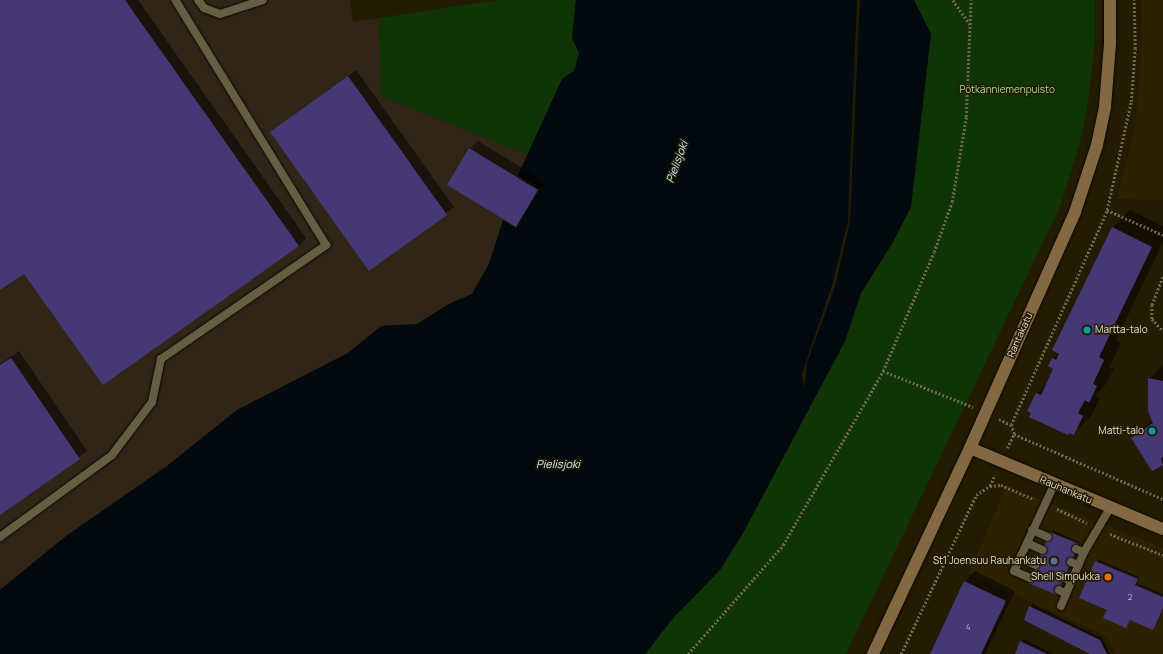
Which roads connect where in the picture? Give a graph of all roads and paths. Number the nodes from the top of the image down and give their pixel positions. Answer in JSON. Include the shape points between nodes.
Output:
{"nodes":[{"id":1,"x":175,"y":0,"type":"edge"},
{"id":2,"x":198,"y":0,"type":"edge"},
{"id":3,"x":263,"y":0,"type":"edge"},
{"id":4,"x":953,"y":0,"type":"edge"},
{"id":5,"x":971,"y":0,"type":"edge"},
{"id":6,"x":1110,"y":0,"type":"edge"},
{"id":7,"x":1134,"y":0,"type":"edge"},
{"id":8,"x":971,"y":27,"type":"junction"},
{"id":9,"x":1108,"y":210,"type":"junction"},
{"id":10,"x":1163,"y":235,"type":"edge"},
{"id":11,"x":1163,"y":277,"type":"edge"},
{"id":12,"x":1163,"y":330,"type":"edge"},
{"id":13,"x":883,"y":371,"type":"junction"},
{"id":14,"x":962,"y":403,"type":"dead end"},
{"id":15,"x":1014,"y":434,"type":"junction"},
{"id":16,"x":970,"y":448,"type":"junction"},
{"id":17,"x":1000,"y":462,"type":"junction"},
{"id":18,"x":1054,"y":484,"type":"junction"},
{"id":19,"x":990,"y":486,"type":"junction"},
{"id":20,"x":1163,"y":499,"type":"edge"},
{"id":21,"x":1046,"y":504,"type":"junction"},
{"id":22,"x":1110,"y":508,"type":"junction"},
{"id":23,"x":1163,"y":529,"type":"edge"},
{"id":24,"x":1032,"y":530,"type":"junction"},
{"id":25,"x":1100,"y":530,"type":"junction"},
{"id":26,"x":0,"y":537,"type":"edge"},
{"id":27,"x":1048,"y":537,"type":"dead end"},
{"id":28,"x":1027,"y":543,"type":"junction"},
{"id":29,"x":1042,"y":550,"type":"dead end"},
{"id":30,"x":1163,"y":555,"type":"edge"},
{"id":31,"x":1020,"y":558,"type":"junction"},
{"id":32,"x":1036,"y":565,"type":"dead end"},
{"id":33,"x":1030,"y":578,"type":"dead end"},
{"id":34,"x":1061,"y":606,"type":"dead end"},
{"id":35,"x":688,"y":654,"type":"edge"},
{"id":36,"x":873,"y":654,"type":"edge"},
{"id":37,"x":901,"y":654,"type":"edge"}],
"edges":[{"from":1,"to":26,"type":"lane","via":[[326,245],[161,359],[152,402],[112,455]]},
{"from":2,"to":3,"type":"lane","via":[[204,8],[220,14]]},
{"from":4,"to":8,"type":"path"},
{"from":5,"to":8,"type":"path"},
{"from":6,"to":16,"type":"main road","name":"Rantakatu","via":[[1110,44],[1105,107],[1097,145],[1075,212]]},
{"from":7,"to":9,"type":"path","via":[[1135,49],[1131,102]]},
{"from":8,"to":13,"type":"path","via":[[966,117],[952,202],[934,252]]},
{"from":9,"to":10,"type":"path"},
{"from":9,"to":15,"type":"path","via":[[1011,425]]},
{"from":11,"to":12,"type":"path","via":[[1152,305],[1152,318]]},
{"from":13,"to":14,"type":"path"},
{"from":13,"to":35,"type":"path","via":[[783,545]]},
{"from":15,"to":17,"type":"path"},
{"from":15,"to":20,"type":"path"},
{"from":16,"to":17,"type":"main road","name":"Rauhankatu"},
{"from":16,"to":36,"type":"main road","name":"Rantakatu"},
{"from":17,"to":18,"type":"main road","name":"Rauhankatu"},
{"from":17,"to":19,"type":"path"},
{"from":18,"to":21,"type":"lane"},
{"from":18,"to":22,"type":"main road","name":"Rauhankatu"},
{"from":19,"to":21,"type":"path","via":[[1001,485]]},
{"from":19,"to":37,"type":"path","via":[[976,496]]},
{"from":21,"to":24,"type":"lane"},
{"from":21,"to":25,"type":"path"},
{"from":22,"to":23,"type":"main road","name":"Rauhankatu"},
{"from":22,"to":25,"type":"lane"},
{"from":24,"to":27,"type":"lane"},
{"from":24,"to":28,"type":"lane"},
{"from":25,"to":30,"type":"path"},
{"from":25,"to":34,"type":"lane","via":[[1080,551],[1062,592]]},
{"from":28,"to":29,"type":"lane"},
{"from":28,"to":31,"type":"lane"},
{"from":31,"to":32,"type":"lane"},
{"from":31,"to":33,"type":"lane","via":[[1014,571]]}]}
